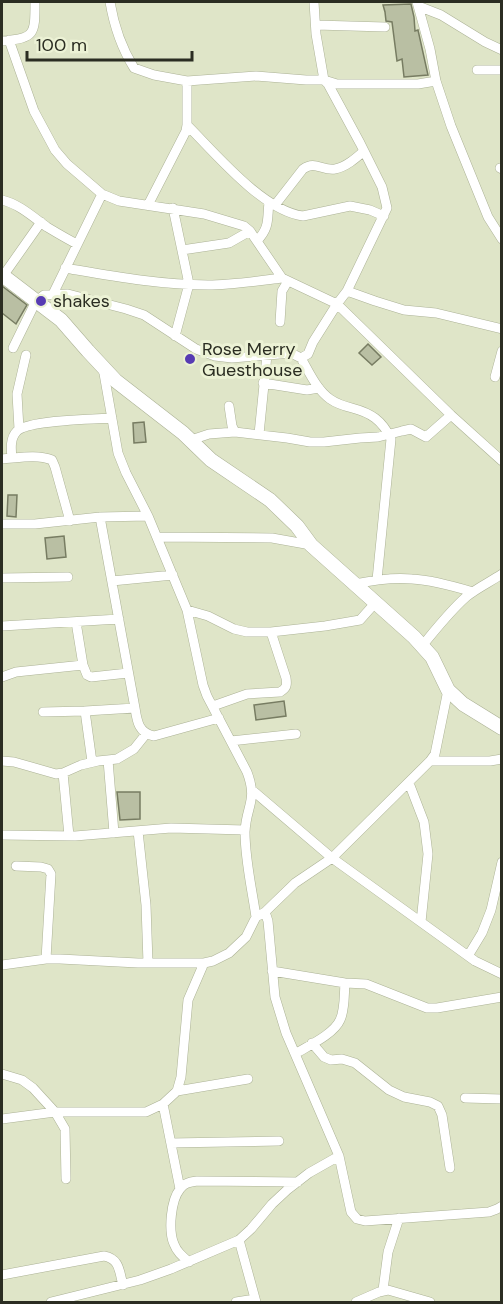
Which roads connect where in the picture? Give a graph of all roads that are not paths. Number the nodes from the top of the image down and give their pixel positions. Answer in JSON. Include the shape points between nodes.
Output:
{"nodes":[{"id":1,"x":34,"y":2,"type":"edge"},
{"id":2,"x":111,"y":2,"type":"edge"},
{"id":3,"x":314,"y":2,"type":"edge"},
{"id":4,"x":417,"y":4,"type":"edge"},
{"id":5,"x":316,"y":25,"type":"junction"},
{"id":6,"x":385,"y":27,"type":"dead end"},
{"id":7,"x":5,"y":41,"type":"edge"},
{"id":8,"x":501,"y":50,"type":"edge"},
{"id":9,"x":477,"y":70,"type":"dead end"},
{"id":10,"x":501,"y":70,"type":"edge"},
{"id":11,"x":187,"y":81,"type":"junction"},
{"id":12,"x":324,"y":81,"type":"junction"},
{"id":13,"x":436,"y":81,"type":"junction"},
{"id":14,"x":187,"y":125,"type":"junction"},
{"id":15,"x":364,"y":152,"type":"junction"},
{"id":16,"x":102,"y":194,"type":"junction"},
{"id":17,"x":2,"y":200,"type":"edge"},
{"id":18,"x":272,"y":204,"type":"junction"},
{"id":19,"x":148,"y":205,"type":"junction"},
{"id":20,"x":173,"y":208,"type":"junction"},
{"id":21,"x":384,"y":216,"type":"junction"},
{"id":22,"x":41,"y":222,"type":"junction"},
{"id":23,"x":250,"y":231,"type":"junction"},
{"id":24,"x":501,"y":239,"type":"edge"},
{"id":25,"x":256,"y":241,"type":"junction"},
{"id":26,"x":77,"y":244,"type":"junction"},
{"id":27,"x":182,"y":250,"type":"junction"},
{"id":28,"x":65,"y":268,"type":"junction"},
{"id":29,"x":2,"y":276,"type":"edge"},
{"id":30,"x":285,"y":279,"type":"junction"},
{"id":31,"x":189,"y":284,"type":"junction"},
{"id":32,"x":347,"y":291,"type":"junction"},
{"id":33,"x":53,"y":294,"type":"junction"},
{"id":34,"x":36,"y":301,"type":"junction"},
{"id":35,"x":337,"y":304,"type":"junction"},
{"id":36,"x":280,"y":322,"type":"dead end"},
{"id":37,"x":501,"y":329,"type":"edge"},
{"id":38,"x":175,"y":336,"type":"junction"},
{"id":39,"x":13,"y":348,"type":"dead end"},
{"id":40,"x":501,"y":351,"type":"edge"},
{"id":41,"x":26,"y":355,"type":"dead end"},
{"id":42,"x":267,"y":355,"type":"junction"},
{"id":43,"x":301,"y":358,"type":"junction"},
{"id":44,"x":103,"y":367,"type":"junction"},
{"id":45,"x":495,"y":377,"type":"dead end"},
{"id":46,"x":263,"y":383,"type":"junction"},
{"id":47,"x":319,"y":388,"type":"junction"},
{"id":48,"x":229,"y":406,"type":"dead end"},
{"id":49,"x":451,"y":415,"type":"junction"},
{"id":50,"x":112,"y":418,"type":"junction"},
{"id":51,"x":19,"y":429,"type":"junction"},
{"id":52,"x":235,"y":432,"type":"junction"},
{"id":53,"x":259,"y":434,"type":"junction"},
{"id":54,"x":389,"y":435,"type":"junction"},
{"id":55,"x":191,"y":440,"type":"junction"},
{"id":56,"x":7,"y":459,"type":"edge"},
{"id":57,"x":501,"y":461,"type":"edge"},
{"id":58,"x":148,"y":516,"type":"junction"},
{"id":59,"x":100,"y":518,"type":"junction"},
{"id":60,"x":70,"y":521,"type":"junction"},
{"id":61,"x":2,"y":524,"type":"edge"},
{"id":62,"x":157,"y":537,"type":"junction"},
{"id":63,"x":311,"y":545,"type":"junction"},
{"id":64,"x":501,"y":574,"type":"edge"},
{"id":65,"x":173,"y":575,"type":"junction"},
{"id":66,"x":68,"y":577,"type":"dead end"},
{"id":67,"x":2,"y":578,"type":"edge"},
{"id":68,"x":377,"y":580,"type":"junction"},
{"id":69,"x":112,"y":581,"type":"junction"},
{"id":70,"x":355,"y":584,"type":"junction"},
{"id":71,"x":473,"y":592,"type":"junction"},
{"id":72,"x":376,"y":602,"type":"junction"},
{"id":73,"x":187,"y":610,"type":"junction"},
{"id":74,"x":119,"y":619,"type":"junction"},
{"id":75,"x":76,"y":622,"type":"junction"},
{"id":76,"x":2,"y":626,"type":"edge"},
{"id":77,"x":271,"y":632,"type":"junction"},
{"id":78,"x":422,"y":646,"type":"junction"},
{"id":79,"x":83,"y":665,"type":"junction"},
{"id":80,"x":128,"y":673,"type":"junction"},
{"id":81,"x":2,"y":677,"type":"edge"},
{"id":82,"x":448,"y":690,"type":"junction"},
{"id":83,"x":213,"y":706,"type":"junction"},
{"id":84,"x":135,"y":708,"type":"junction"},
{"id":85,"x":43,"y":711,"type":"dead end"},
{"id":86,"x":85,"y":711,"type":"junction"},
{"id":87,"x":219,"y":718,"type":"junction"},
{"id":88,"x":501,"y":728,"type":"edge"},
{"id":89,"x":146,"y":734,"type":"junction"},
{"id":90,"x":296,"y":734,"type":"dead end"},
{"id":91,"x":231,"y":741,"type":"junction"},
{"id":92,"x":501,"y":759,"type":"edge"},
{"id":93,"x":108,"y":760,"type":"junction"},
{"id":94,"x":2,"y":761,"type":"edge"},
{"id":95,"x":430,"y":761,"type":"junction"},
{"id":96,"x":92,"y":762,"type":"junction"},
{"id":97,"x":63,"y":773,"type":"junction"},
{"id":98,"x":409,"y":783,"type":"junction"},
{"id":99,"x":252,"y":790,"type":"junction"},
{"id":100,"x":245,"y":830,"type":"junction"},
{"id":101,"x":138,"y":831,"type":"junction"},
{"id":102,"x":114,"y":833,"type":"junction"},
{"id":103,"x":2,"y":835,"type":"edge"},
{"id":104,"x":69,"y":836,"type":"junction"},
{"id":105,"x":332,"y":858,"type":"junction"},
{"id":106,"x":501,"y":862,"type":"edge"},
{"id":107,"x":16,"y":866,"type":"dead end"},
{"id":108,"x":260,"y":915,"type":"junction"},
{"id":109,"x":421,"y":922,"type":"junction"},
{"id":110,"x":468,"y":956,"type":"junction"},
{"id":111,"x":46,"y":959,"type":"junction"},
{"id":112,"x":148,"y":963,"type":"junction"},
{"id":113,"x":204,"y":963,"type":"junction"},
{"id":114,"x":2,"y":965,"type":"edge"},
{"id":115,"x":272,"y":971,"type":"junction"},
{"id":116,"x":501,"y":974,"type":"edge"},
{"id":117,"x":345,"y":983,"type":"junction"},
{"id":118,"x":501,"y":997,"type":"edge"},
{"id":119,"x":312,"y":1043,"type":"junction"},
{"id":120,"x":295,"y":1054,"type":"junction"},
{"id":121,"x":2,"y":1074,"type":"edge"},
{"id":122,"x":248,"y":1079,"type":"dead end"},
{"id":123,"x":177,"y":1091,"type":"junction"},
{"id":124,"x":465,"y":1098,"type":"dead end"},
{"id":125,"x":501,"y":1098,"type":"edge"},
{"id":126,"x":163,"y":1104,"type":"junction"},
{"id":127,"x":56,"y":1112,"type":"junction"},
{"id":128,"x":2,"y":1119,"type":"edge"},
{"id":129,"x":279,"y":1141,"type":"dead end"},
{"id":130,"x":171,"y":1143,"type":"junction"},
{"id":131,"x":339,"y":1156,"type":"junction"},
{"id":132,"x":450,"y":1168,"type":"dead end"},
{"id":133,"x":66,"y":1179,"type":"dead end"},
{"id":134,"x":298,"y":1182,"type":"junction"},
{"id":135,"x":180,"y":1189,"type":"junction"},
{"id":136,"x":501,"y":1206,"type":"edge"},
{"id":137,"x":399,"y":1218,"type":"junction"},
{"id":138,"x":239,"y":1240,"type":"junction"},
{"id":139,"x":189,"y":1262,"type":"junction"},
{"id":140,"x":2,"y":1275,"type":"edge"},
{"id":141,"x":123,"y":1285,"type":"junction"},
{"id":142,"x":383,"y":1290,"type":"junction"},
{"id":143,"x":256,"y":1301,"type":"edge"},
{"id":144,"x":51,"y":1302,"type":"edge"},
{"id":145,"x":236,"y":1302,"type":"edge"},
{"id":146,"x":356,"y":1302,"type":"edge"},
{"id":147,"x":430,"y":1302,"type":"edge"}],
"edges":[{"from":1,"to":7,"type":"street","via":[[29,36]]},
{"from":2,"to":11,"type":"street","via":[[121,46],[134,68]]},
{"from":3,"to":5,"type":"street"},
{"from":4,"to":8,"type":"street"},
{"from":4,"to":13,"type":"street"},
{"from":5,"to":6,"type":"street"},
{"from":5,"to":12,"type":"street"},
{"from":7,"to":16,"type":"street","via":[[55,150]]},
{"from":9,"to":10,"type":"street"},
{"from":11,"to":12,"type":"street","via":[[256,76]]},
{"from":11,"to":14,"type":"street"},
{"from":12,"to":13,"type":"street","via":[[394,85]]},
{"from":12,"to":15,"type":"street"},
{"from":13,"to":24,"type":"street","via":[[488,218]]},
{"from":14,"to":18,"type":"street"},
{"from":14,"to":19,"type":"street"},
{"from":15,"to":18,"type":"street","via":[[335,169],[310,164]]},
{"from":15,"to":21,"type":"street","via":[[382,187],[387,208]]},
{"from":16,"to":19,"type":"street"},
{"from":16,"to":26,"type":"street"},
{"from":17,"to":22,"type":"street"},
{"from":18,"to":21,"type":"street","via":[[303,216],[350,206]]},
{"from":18,"to":25,"type":"street","via":[[265,232]]},
{"from":19,"to":20,"type":"street"},
{"from":20,"to":23,"type":"street","via":[[228,220]]},
{"from":20,"to":27,"type":"street"},
{"from":21,"to":32,"type":"street"},
{"from":22,"to":26,"type":"street"},
{"from":22,"to":29,"type":"street"},
{"from":23,"to":25,"type":"street"},
{"from":23,"to":27,"type":"street","via":[[229,243]]},
{"from":25,"to":30,"type":"street"},
{"from":26,"to":28,"type":"street"},
{"from":27,"to":31,"type":"street"},
{"from":28,"to":31,"type":"street"},
{"from":28,"to":33,"type":"street"},
{"from":29,"to":34,"type":"street"},
{"from":30,"to":31,"type":"street"},
{"from":30,"to":35,"type":"street"},
{"from":30,"to":36,"type":"street"},
{"from":31,"to":38,"type":"street"},
{"from":32,"to":35,"type":"street"},
{"from":32,"to":37,"type":"street","via":[[404,310]]},
{"from":33,"to":34,"type":"street"},
{"from":33,"to":38,"type":"street","via":[[68,294],[144,315]]},
{"from":34,"to":39,"type":"street"},
{"from":34,"to":44,"type":"street","via":[[61,320]]},
{"from":35,"to":43,"type":"street","via":[[308,354]]},
{"from":35,"to":49,"type":"street"},
{"from":38,"to":42,"type":"street","via":[[215,356]]},
{"from":40,"to":45,"type":"street"},
{"from":41,"to":51,"type":"street","via":[[17,394]]},
{"from":42,"to":43,"type":"street","via":[[291,353]]},
{"from":42,"to":46,"type":"street"},
{"from":43,"to":47,"type":"street"},
{"from":44,"to":50,"type":"street"},
{"from":44,"to":55,"type":"street"},
{"from":46,"to":47,"type":"street","via":[[307,390]]},
{"from":46,"to":53,"type":"street"},
{"from":47,"to":54,"type":"street","via":[[336,404],[372,415]]},
{"from":48,"to":52,"type":"street"},
{"from":49,"to":54,"type":"street","via":[[426,437],[411,429]]},
{"from":49,"to":57,"type":"street"},
{"from":50,"to":51,"type":"street"},
{"from":50,"to":58,"type":"street","via":[[118,453]]},
{"from":51,"to":56,"type":"street"},
{"from":52,"to":53,"type":"street"},
{"from":52,"to":55,"type":"street"},
{"from":53,"to":54,"type":"street","via":[[310,442]]},
{"from":54,"to":68,"type":"street"},
{"from":55,"to":63,"type":"street","via":[[211,460],[270,500]]},
{"from":56,"to":60,"type":"street","via":[[52,460]]},
{"from":58,"to":59,"type":"street"},
{"from":58,"to":62,"type":"street"},
{"from":59,"to":60,"type":"street"},
{"from":59,"to":69,"type":"street"},
{"from":60,"to":61,"type":"street"},
{"from":62,"to":63,"type":"street","via":[[272,538]]},
{"from":62,"to":65,"type":"street"},
{"from":63,"to":70,"type":"street"},
{"from":64,"to":71,"type":"street"},
{"from":65,"to":69,"type":"street"},
{"from":65,"to":73,"type":"street"},
{"from":66,"to":67,"type":"street"},
{"from":68,"to":70,"type":"street"},
{"from":68,"to":71,"type":"street","via":[[413,579]]},
{"from":69,"to":74,"type":"street"},
{"from":70,"to":72,"type":"street"},
{"from":71,"to":78,"type":"street"},
{"from":72,"to":77,"type":"street","via":[[360,620]]},
{"from":72,"to":78,"type":"street"},
{"from":73,"to":77,"type":"street","via":[[234,629]]},
{"from":73,"to":83,"type":"street","via":[[203,685]]},
{"from":74,"to":75,"type":"street"},
{"from":74,"to":80,"type":"street"},
{"from":75,"to":76,"type":"street"},
{"from":75,"to":79,"type":"street"},
{"from":77,"to":83,"type":"street","via":[[287,686],[280,692],[247,694]]},
{"from":78,"to":82,"type":"street","via":[[432,657]]},
{"from":79,"to":80,"type":"street","via":[[91,677]]},
{"from":79,"to":81,"type":"street"},
{"from":80,"to":84,"type":"street"},
{"from":82,"to":88,"type":"street"},
{"from":82,"to":95,"type":"street"},
{"from":83,"to":87,"type":"street"},
{"from":84,"to":86,"type":"street"},
{"from":84,"to":89,"type":"street","via":[[140,728]]},
{"from":85,"to":86,"type":"street"},
{"from":86,"to":96,"type":"street"},
{"from":87,"to":89,"type":"street","via":[[154,736]]},
{"from":87,"to":91,"type":"street"},
{"from":89,"to":93,"type":"street","via":[[124,756]]},
{"from":90,"to":91,"type":"street"},
{"from":91,"to":99,"type":"street"},
{"from":92,"to":95,"type":"street"},
{"from":93,"to":96,"type":"street"},
{"from":93,"to":102,"type":"street"},
{"from":94,"to":97,"type":"street"},
{"from":95,"to":98,"type":"street"},
{"from":96,"to":97,"type":"street"},
{"from":97,"to":104,"type":"street"},
{"from":98,"to":105,"type":"street"},
{"from":98,"to":109,"type":"street","via":[[424,822],[429,854]]},
{"from":99,"to":100,"type":"street"},
{"from":99,"to":105,"type":"street"},
{"from":100,"to":101,"type":"street"},
{"from":100,"to":108,"type":"street"},
{"from":101,"to":102,"type":"street"},
{"from":101,"to":112,"type":"street"},
{"from":102,"to":104,"type":"street"},
{"from":103,"to":104,"type":"street"},
{"from":105,"to":108,"type":"street"},
{"from":105,"to":109,"type":"street"},
{"from":106,"to":110,"type":"street","via":[[486,924]]},
{"from":107,"to":111,"type":"street","via":[[42,867],[51,874]]},
{"from":108,"to":113,"type":"street","via":[[246,937],[229,953]]},
{"from":108,"to":115,"type":"street","via":[[268,921]]},
{"from":109,"to":110,"type":"street"},
{"from":110,"to":116,"type":"street"},
{"from":111,"to":112,"type":"street"},
{"from":111,"to":114,"type":"street"},
{"from":112,"to":113,"type":"street"},
{"from":113,"to":123,"type":"street","via":[[188,1000]]},
{"from":115,"to":117,"type":"street"},
{"from":115,"to":120,"type":"street","via":[[279,1014]]},
{"from":117,"to":118,"type":"street","via":[[366,984],[427,1008]]},
{"from":117,"to":119,"type":"street","via":[[341,1018],[332,1030]]},
{"from":119,"to":120,"type":"street"},
{"from":119,"to":132,"type":"street","via":[[324,1057],[355,1063],[388,1090],[438,1106]]},
{"from":120,"to":131,"type":"street"},
{"from":121,"to":127,"type":"street","via":[[22,1080]]},
{"from":122,"to":123,"type":"street"},
{"from":123,"to":126,"type":"street"},
{"from":124,"to":125,"type":"street"},
{"from":126,"to":127,"type":"street","via":[[146,1112]]},
{"from":126,"to":130,"type":"street"},
{"from":127,"to":128,"type":"street"},
{"from":127,"to":133,"type":"street","via":[[65,1129]]},
{"from":129,"to":130,"type":"street"},
{"from":130,"to":135,"type":"street"},
{"from":131,"to":134,"type":"street"},
{"from":131,"to":137,"type":"street","via":[[351,1212],[357,1219]]},
{"from":134,"to":135,"type":"street","via":[[196,1181]]},
{"from":134,"to":138,"type":"street"},
{"from":135,"to":139,"type":"street","via":[[173,1202],[171,1229],[178,1253]]},
{"from":136,"to":137,"type":"street","via":[[489,1212]]},
{"from":137,"to":142,"type":"street","via":[[388,1252]]},
{"from":138,"to":139,"type":"street"},
{"from":138,"to":143,"type":"street"},
{"from":139,"to":141,"type":"street"},
{"from":140,"to":141,"type":"street","via":[[104,1256],[117,1262]]},
{"from":141,"to":144,"type":"street"},
{"from":142,"to":146,"type":"street"},
{"from":142,"to":147,"type":"street"},
{"from":143,"to":145,"type":"street"}]}
